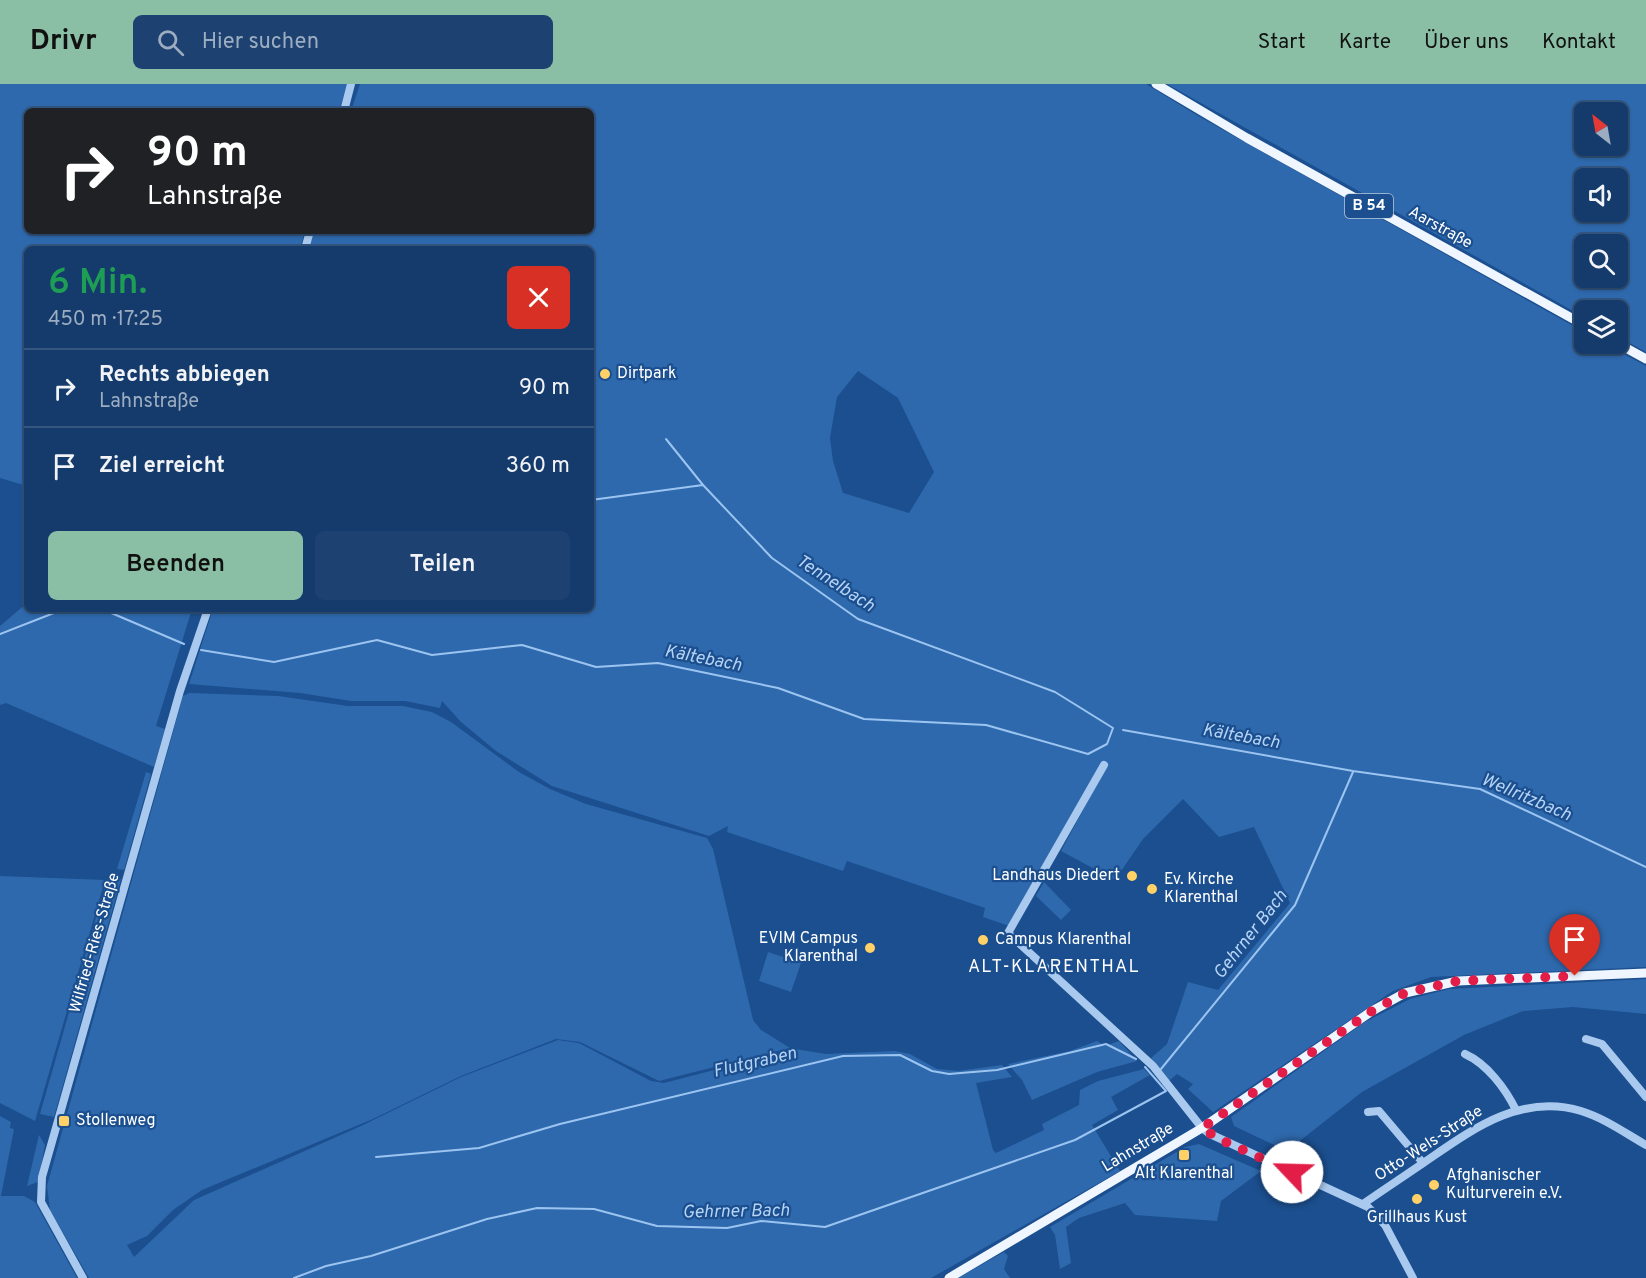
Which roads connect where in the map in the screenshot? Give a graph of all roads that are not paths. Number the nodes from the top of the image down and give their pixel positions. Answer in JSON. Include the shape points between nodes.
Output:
{"nodes":[{"id":1,"x":351,"y":84,"type":"edge"},
{"id":2,"x":1156,"y":84,"type":"edge"},
{"id":3,"x":345,"y":108,"type":"edge"},
{"id":4,"x":1574,"y":319,"type":"edge"},
{"id":5,"x":1628,"y":349,"type":"edge"},
{"id":6,"x":1646,"y":359,"type":"edge"},
{"id":7,"x":207,"y":612,"type":"edge"},
{"id":8,"x":1104,"y":765,"type":"dead end"},
{"id":9,"x":1646,"y":973,"type":"edge"},
{"id":10,"x":1586,"y":1039,"type":"dead end"},
{"id":11,"x":1465,"y":1054,"type":"dead end"},
{"id":12,"x":1646,"y":1097,"type":"edge"},
{"id":13,"x":1516,"y":1110,"type":"junction"},
{"id":14,"x":1368,"y":1112,"type":"dead end"},
{"id":15,"x":1202,"y":1128,"type":"junction"},
{"id":16,"x":1646,"y":1145,"type":"edge"},
{"id":17,"x":1423,"y":1163,"type":"junction"},
{"id":18,"x":1363,"y":1203,"type":"junction"},
{"id":19,"x":83,"y":1278,"type":"edge"},
{"id":20,"x":949,"y":1278,"type":"edge"},
{"id":21,"x":1413,"y":1278,"type":"edge"}],
"edges":[{"from":1,"to":3,"type":"street"},
{"from":2,"to":4,"type":"main road","name":"Aarstraße","number":"B 54"},
{"from":5,"to":6,"type":"main road"},
{"from":7,"to":19,"type":"street","name":"Wilfried-Ries-Straße","via":[[180,691],[42,1177],[41,1202]]},
{"from":8,"to":15,"type":"street","via":[[1008,933],[1153,1066]]},
{"from":9,"to":15,"type":"main road","name":"Lahnstraße","via":[[1458,981],[1414,990],[1372,1011]]},
{"from":10,"to":12,"type":"street","via":[[1602,1044]]},
{"from":11,"to":13,"type":"street","via":[[1479,1060]]},
{"from":13,"to":16,"type":"street","name":"Otto-Wels-Straße","via":[[1548,1106],[1580,1111]]},
{"from":13,"to":17,"type":"street","name":"Otto-Wels-Straße","via":[[1480,1125]]},
{"from":14,"to":17,"type":"street","via":[[1378,1112]]},
{"from":15,"to":18,"type":"street","via":[[1231,1145]]},
{"from":15,"to":20,"type":"main road","name":"Lahnstraße"},
{"from":17,"to":18,"type":"street","name":"Otto-Wels-Straße"},
{"from":18,"to":21,"type":"street","via":[[1385,1225]]}]}
